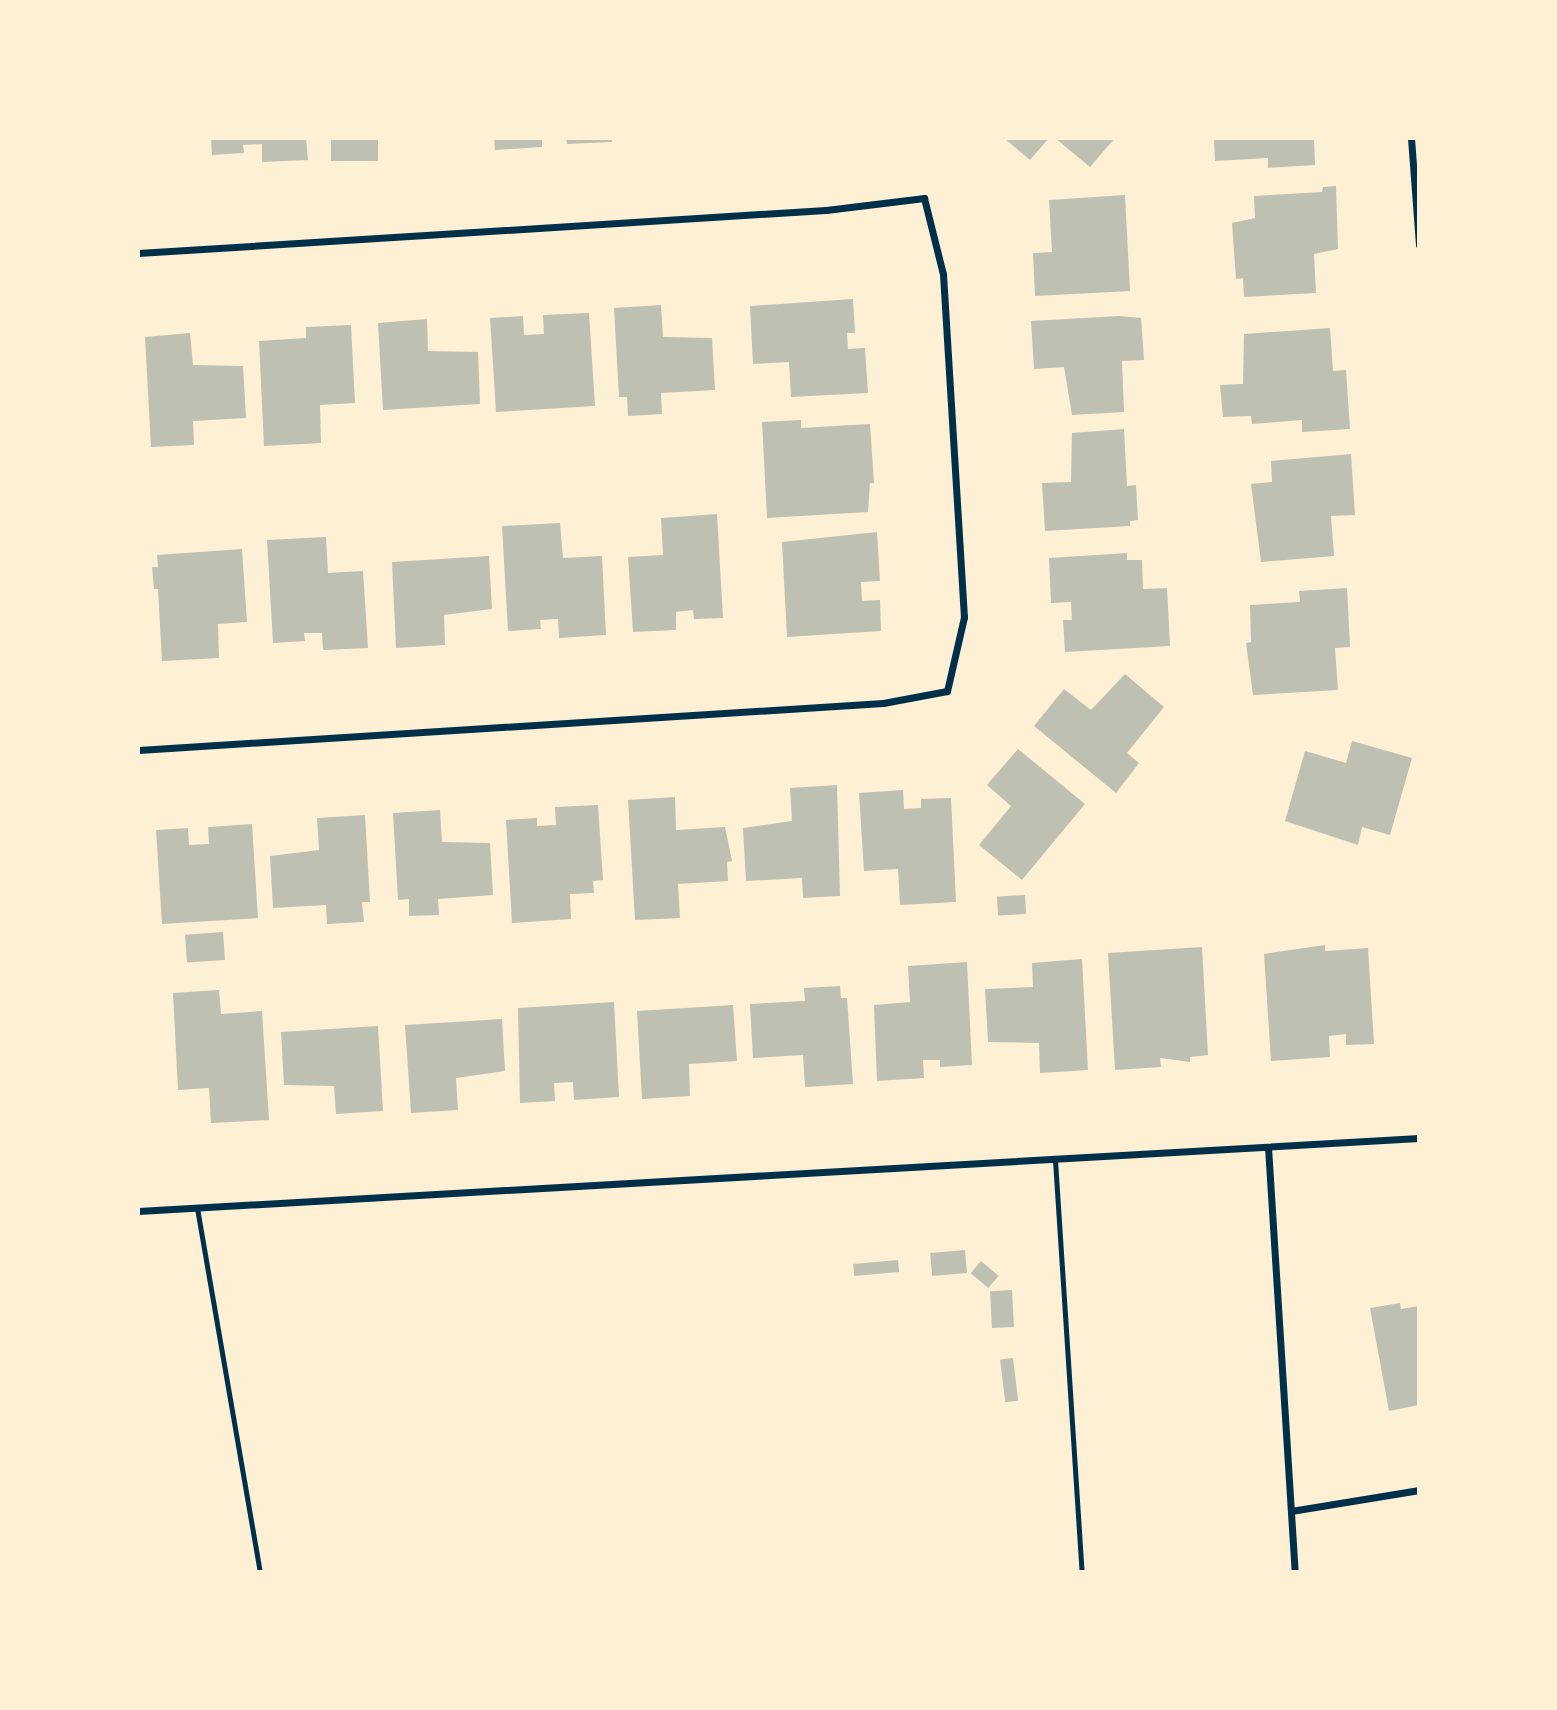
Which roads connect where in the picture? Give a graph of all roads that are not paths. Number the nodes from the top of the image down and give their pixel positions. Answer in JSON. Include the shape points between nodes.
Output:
{"nodes":[{"id":1,"x":1411,"y":138,"type":"edge"},
{"id":2,"x":1419,"y":245,"type":"edge"},
{"id":3,"x":138,"y":253,"type":"edge"},
{"id":4,"x":138,"y":750,"type":"edge"},
{"id":5,"x":1419,"y":1138,"type":"edge"},
{"id":6,"x":1268,"y":1147,"type":"junction"},
{"id":7,"x":1055,"y":1160,"type":"junction"},
{"id":8,"x":197,"y":1208,"type":"junction"},
{"id":9,"x":138,"y":1211,"type":"edge"},
{"id":10,"x":1419,"y":1490,"type":"edge"},
{"id":11,"x":1291,"y":1511,"type":"junction"},
{"id":12,"x":260,"y":1572,"type":"edge"},
{"id":13,"x":1082,"y":1572,"type":"edge"},
{"id":14,"x":1295,"y":1572,"type":"edge"}],
"edges":[{"from":1,"to":2,"type":"street"},
{"from":3,"to":4,"type":"street","via":[[826,210],[924,198],[943,274],[964,617],[947,691],[883,703]]},
{"from":5,"to":6,"type":"street"},
{"from":6,"to":7,"type":"street"},
{"from":6,"to":11,"type":"street"},
{"from":7,"to":8,"type":"street"},
{"from":7,"to":13,"type":"lane"},
{"from":8,"to":9,"type":"street"},
{"from":8,"to":12,"type":"lane"},
{"from":10,"to":11,"type":"street"},
{"from":11,"to":14,"type":"street"}]}
